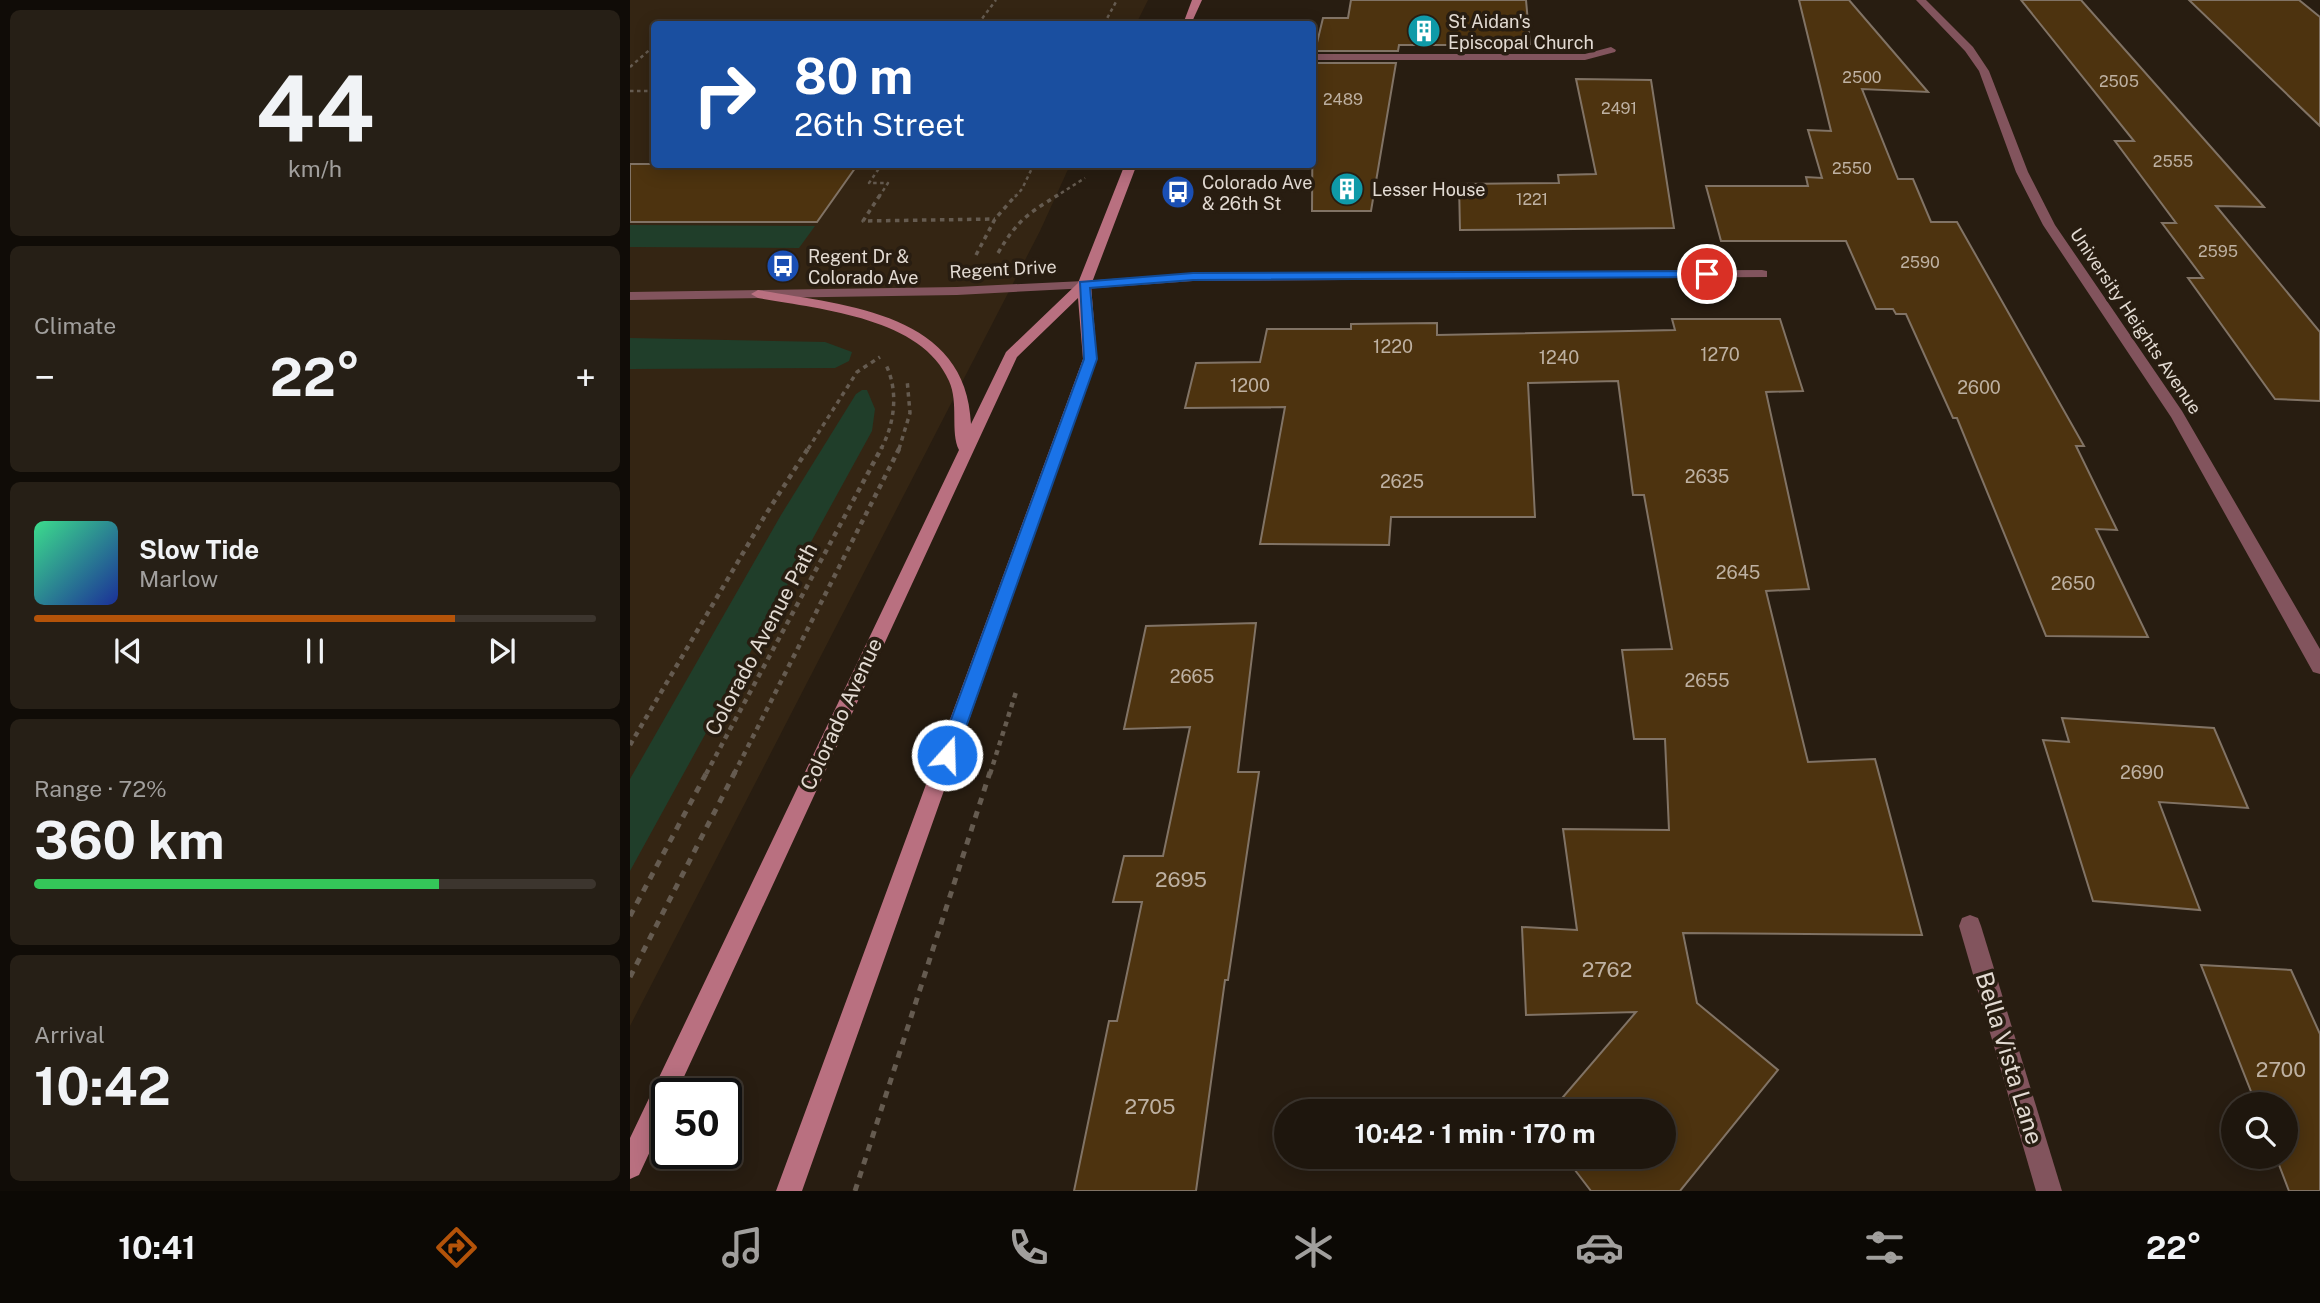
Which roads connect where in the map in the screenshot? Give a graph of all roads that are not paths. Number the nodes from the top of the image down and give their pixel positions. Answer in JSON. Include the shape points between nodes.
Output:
{"nodes":[{"id":1,"x":1197,"y":0,"type":"edge"},
{"id":2,"x":1922,"y":0,"type":"edge"},
{"id":3,"x":1188,"y":21,"type":"edge"},
{"id":4,"x":1611,"y":50,"type":"dead end"},
{"id":5,"x":1316,"y":57,"type":"edge"},
{"id":6,"x":1129,"y":168,"type":"edge"},
{"id":7,"x":1762,"y":274,"type":"dead end"},
{"id":8,"x":1084,"y":285,"type":"junction"},
{"id":9,"x":758,"y":294,"type":"junction"},
{"id":10,"x":630,"y":296,"type":"edge"},
{"id":11,"x":965,"y":450,"type":"junction"},
{"id":12,"x":2320,"y":666,"type":"edge"},
{"id":13,"x":1970,"y":926,"type":"dead end"},
{"id":14,"x":630,"y":1166,"type":"edge"},
{"id":15,"x":789,"y":1191,"type":"edge"},
{"id":16,"x":2049,"y":1191,"type":"edge"}],
"edges":[{"from":1,"to":3,"type":"main road"},
{"from":2,"to":12,"type":"street","name":"University Heights Avenue","via":[[1984,71],[2039,206],[2177,415]]},
{"from":4,"to":5,"type":"street","via":[[1585,57]]},
{"from":6,"to":8,"type":"main road","name":"Colorado Avenue"},
{"from":7,"to":8,"type":"street","name":"Regent Drive","via":[[1193,277]]},
{"from":8,"to":9,"type":"street","name":"Regent Drive"},
{"from":8,"to":11,"type":"main road","name":"Colorado Avenue","via":[[1011,355]]},
{"from":8,"to":15,"type":"main road","name":"Colorado Avenue","via":[[1090,359]]},
{"from":9,"to":10,"type":"street","name":"Regent Drive"},
{"from":9,"to":11,"type":"main road","via":[[874,318],[931,346],[956,377]]},
{"from":11,"to":14,"type":"main road","name":"Colorado Avenue"},
{"from":13,"to":16,"type":"street","name":"Bella Vista Lane"}]}
